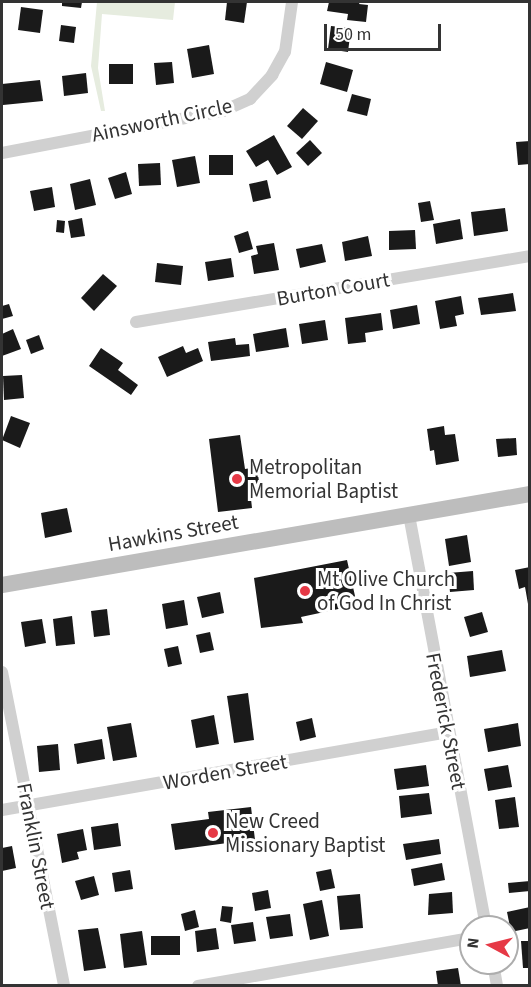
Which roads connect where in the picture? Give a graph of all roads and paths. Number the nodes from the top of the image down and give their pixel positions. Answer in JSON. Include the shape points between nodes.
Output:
{"nodes":[{"id":1,"x":292,"y":2,"type":"edge"},
{"id":2,"x":2,"y":153,"type":"edge"},
{"id":3,"x":530,"y":256,"type":"edge"},
{"id":4,"x":136,"y":322,"type":"dead end"},
{"id":5,"x":530,"y":494,"type":"edge"},
{"id":6,"x":409,"y":515,"type":"junction"},
{"id":7,"x":2,"y":585,"type":"edge"},
{"id":8,"x":2,"y":672,"type":"edge"},
{"id":9,"x":448,"y":732,"type":"junction"},
{"id":10,"x":27,"y":806,"type":"junction"},
{"id":11,"x":2,"y":810,"type":"edge"},
{"id":12,"x":484,"y":915,"type":"edge"},
{"id":13,"x":459,"y":941,"type":"edge"},
{"id":14,"x":278,"y":972,"type":"junction"},
{"id":15,"x":64,"y":986,"type":"edge"},
{"id":16,"x":198,"y":986,"type":"edge"},
{"id":17,"x":279,"y":986,"type":"edge"}],
"edges":[{"from":1,"to":2,"type":"street","name":"Ainsworth Circle","via":[[285,52],[272,75],[250,99],[223,111]]},
{"from":3,"to":4,"type":"street","name":"Burton Court"},
{"from":5,"to":6,"type":"street","name":"Hawkins Street"},
{"from":6,"to":7,"type":"street","name":"Hawkins Street"},
{"from":6,"to":9,"type":"street","name":"Frederick Street"},
{"from":8,"to":10,"type":"street","name":"Franklin Street"},
{"from":9,"to":10,"type":"street","name":"Worden Street"},
{"from":9,"to":12,"type":"street","name":"Frederick Street"},
{"from":10,"to":11,"type":"street","name":"Worden Street"},
{"from":10,"to":15,"type":"street","name":"Franklin Street"},
{"from":13,"to":14,"type":"street"},
{"from":14,"to":16,"type":"street"},
{"from":14,"to":17,"type":"street"}]}
